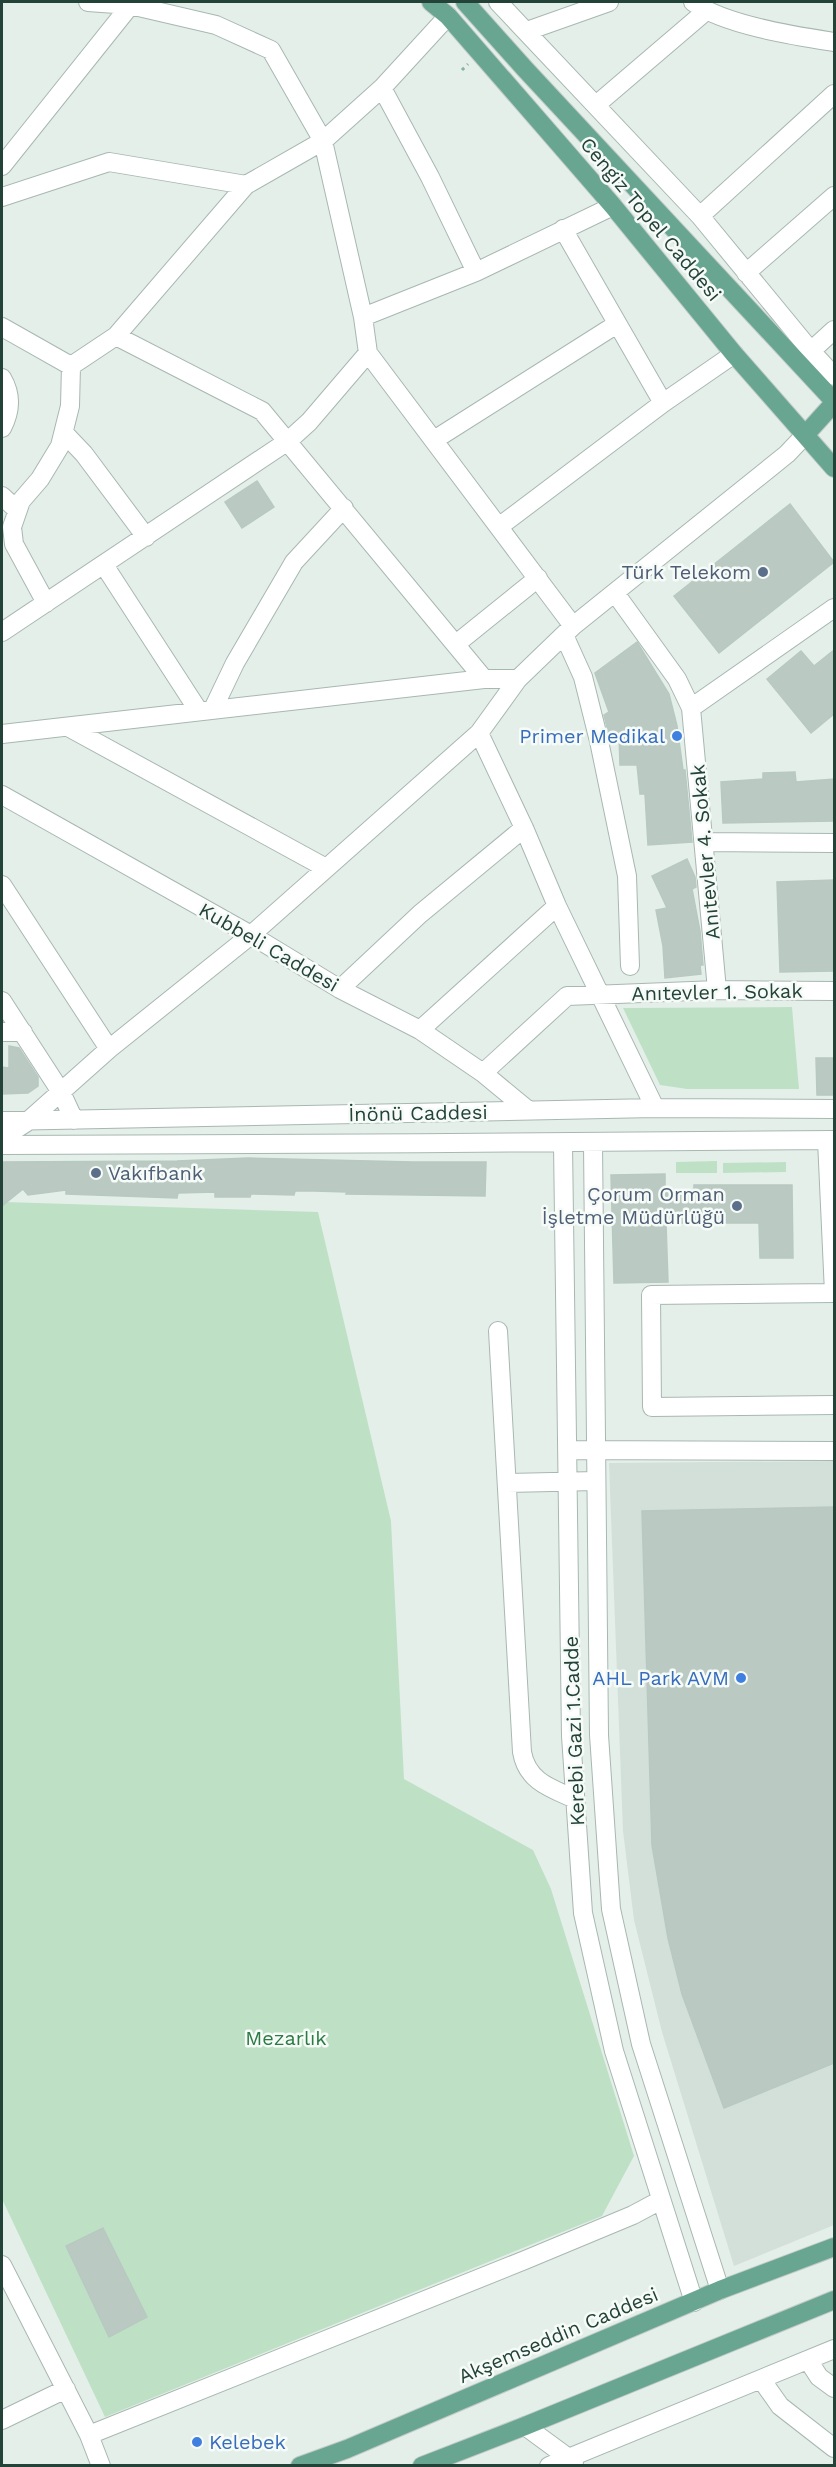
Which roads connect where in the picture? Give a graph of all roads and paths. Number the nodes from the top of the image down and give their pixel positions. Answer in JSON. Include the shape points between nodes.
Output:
{"nodes":[{"id":1,"x":88,"y":2,"type":"edge"},
{"id":2,"x":431,"y":2,"type":"edge"},
{"id":3,"x":465,"y":2,"type":"edge"},
{"id":4,"x":498,"y":2,"type":"edge"},
{"id":5,"x":609,"y":2,"type":"edge"},
{"id":6,"x":132,"y":3,"type":"edge"},
{"id":7,"x":699,"y":6,"type":"edge"},
{"id":8,"x":448,"y":16,"type":"junction"},
{"id":9,"x":527,"y":31,"type":"junction"},
{"id":10,"x":834,"y":42,"type":"edge"},
{"id":11,"x":382,"y":88,"type":"junction"},
{"id":12,"x":834,"y":94,"type":"edge"},
{"id":13,"x":596,"y":105,"type":"junction"},
{"id":14,"x":323,"y":141,"type":"junction"},
{"id":15,"x":2,"y":166,"type":"edge"},
{"id":16,"x":246,"y":185,"type":"junction"},
{"id":17,"x":834,"y":196,"type":"edge"},
{"id":18,"x":2,"y":197,"type":"edge"},
{"id":19,"x":613,"y":206,"type":"junction"},
{"id":20,"x":700,"y":216,"type":"junction"},
{"id":21,"x":563,"y":229,"type":"junction"},
{"id":22,"x":476,"y":272,"type":"junction"},
{"id":23,"x":746,"y":273,"type":"junction"},
{"id":24,"x":363,"y":317,"type":"junction"},
{"id":25,"x":617,"y":324,"type":"junction"},
{"id":26,"x":2,"y":327,"type":"edge"},
{"id":27,"x":834,"y":330,"type":"edge"},
{"id":28,"x":116,"y":336,"type":"junction"},
{"id":29,"x":811,"y":351,"type":"junction"},
{"id":30,"x":368,"y":353,"type":"junction"},
{"id":31,"x":734,"y":354,"type":"junction"},
{"id":32,"x":71,"y":366,"type":"junction"},
{"id":33,"x":834,"y":376,"type":"edge"},
{"id":34,"x":2,"y":378,"type":"edge"},
{"id":35,"x":834,"y":402,"type":"edge"},
{"id":36,"x":663,"y":403,"type":"junction"},
{"id":37,"x":2,"y":428,"type":"edge"},
{"id":38,"x":64,"y":433,"type":"junction"},
{"id":39,"x":806,"y":434,"type":"junction"},
{"id":40,"x":434,"y":440,"type":"junction"},
{"id":41,"x":288,"y":441,"type":"junction"},
{"id":42,"x":834,"y":468,"type":"edge"},
{"id":43,"x":2,"y":496,"type":"edge"},
{"id":44,"x":344,"y":508,"type":"junction"},
{"id":45,"x":17,"y":510,"type":"junction"},
{"id":46,"x":500,"y":526,"type":"junction"},
{"id":47,"x":146,"y":537,"type":"junction"},
{"id":48,"x":104,"y":565,"type":"junction"},
{"id":49,"x":538,"y":578,"type":"junction"},
{"id":50,"x":615,"y":592,"type":"junction"},
{"id":51,"x":46,"y":603,"type":"junction"},
{"id":52,"x":834,"y":608,"type":"edge"},
{"id":53,"x":568,"y":630,"type":"junction"},
{"id":54,"x":2,"y":632,"type":"edge"},
{"id":55,"x":456,"y":644,"type":"junction"},
{"id":56,"x":484,"y":679,"type":"junction"},
{"id":57,"x":518,"y":679,"type":"junction"},
{"id":58,"x":690,"y":708,"type":"junction"},
{"id":59,"x":205,"y":710,"type":"junction"},
{"id":60,"x":70,"y":728,"type":"junction"},
{"id":61,"x":479,"y":733,"type":"junction"},
{"id":62,"x":2,"y":734,"type":"edge"},
{"id":63,"x":2,"y":795,"type":"edge"},
{"id":64,"x":524,"y":828,"type":"junction"},
{"id":65,"x":705,"y":842,"type":"junction"},
{"id":66,"x":834,"y":843,"type":"edge"},
{"id":67,"x":326,"y":868,"type":"junction"},
{"id":68,"x":2,"y":885,"type":"edge"},
{"id":69,"x":557,"y":906,"type":"junction"},
{"id":70,"x":251,"y":935,"type":"junction"},
{"id":71,"x":630,"y":966,"type":"dead end"},
{"id":72,"x":340,"y":989,"type":"junction"},
{"id":73,"x":717,"y":990,"type":"junction"},
{"id":74,"x":834,"y":991,"type":"edge"},
{"id":75,"x":600,"y":994,"type":"junction"},
{"id":76,"x":2,"y":1001,"type":"edge"},
{"id":77,"x":420,"y":1030,"type":"junction"},
{"id":78,"x":2,"y":1032,"type":"edge"},
{"id":79,"x":22,"y":1032,"type":"junction"},
{"id":80,"x":109,"y":1049,"type":"junction"},
{"id":81,"x":483,"y":1073,"type":"junction"},
{"id":82,"x":61,"y":1092,"type":"junction"},
{"id":83,"x":655,"y":1108,"type":"junction"},
{"id":84,"x":834,"y":1109,"type":"edge"},
{"id":85,"x":529,"y":1111,"type":"junction"},
{"id":86,"x":74,"y":1120,"type":"junction"},
{"id":87,"x":2,"y":1121,"type":"edge"},
{"id":88,"x":27,"y":1122,"type":"junction"},
{"id":89,"x":2,"y":1138,"type":"edge"},
{"id":90,"x":831,"y":1140,"type":"edge"},
{"id":91,"x":563,"y":1144,"type":"junction"},
{"id":92,"x":593,"y":1144,"type":"junction"},
{"id":93,"x":2,"y":1145,"type":"edge"},
{"id":94,"x":834,"y":1293,"type":"edge"},
{"id":95,"x":498,"y":1331,"type":"dead end"},
{"id":96,"x":834,"y":1405,"type":"edge"},
{"id":97,"x":567,"y":1450,"type":"junction"},
{"id":98,"x":596,"y":1451,"type":"junction"},
{"id":99,"x":834,"y":1451,"type":"edge"},
{"id":100,"x":596,"y":1481,"type":"junction"},
{"id":101,"x":568,"y":1482,"type":"junction"},
{"id":102,"x":507,"y":1483,"type":"junction"},
{"id":103,"x":575,"y":1799,"type":"junction"},
{"id":104,"x":661,"y":2200,"type":"junction"},
{"id":105,"x":834,"y":2247,"type":"edge"},
{"id":106,"x":2,"y":2265,"type":"edge"},
{"id":107,"x":720,"y":2290,"type":"junction"},
{"id":108,"x":834,"y":2300,"type":"edge"},
{"id":109,"x":694,"y":2302,"type":"junction"},
{"id":110,"x":834,"y":2349,"type":"edge"},
{"id":111,"x":808,"y":2360,"type":"junction"},
{"id":112,"x":761,"y":2379,"type":"junction"},
{"id":113,"x":834,"y":2388,"type":"edge"},
{"id":114,"x":66,"y":2389,"type":"junction"},
{"id":115,"x":2,"y":2420,"type":"edge"},
{"id":116,"x":525,"y":2426,"type":"junction"},
{"id":117,"x":89,"y":2435,"type":"junction"},
{"id":118,"x":834,"y":2448,"type":"edge"},
{"id":119,"x":574,"y":2462,"type":"edge"},
{"id":120,"x":101,"y":2466,"type":"edge"},
{"id":121,"x":300,"y":2466,"type":"edge"},
{"id":122,"x":422,"y":2466,"type":"edge"},
{"id":123,"x":549,"y":2466,"type":"edge"}],
"edges":[{"from":1,"to":6,"type":"street"},
{"from":2,"to":8,"type":"main road","name":"Cengiz Topel Caddesi"},
{"from":3,"to":35,"type":"main road","name":"Cengiz Topel Caddesi"},
{"from":4,"to":9,"type":"street"},
{"from":5,"to":9,"type":"street"},
{"from":6,"to":14,"type":"street","via":[[216,25],[271,50]]},
{"from":6,"to":15,"type":"street"},
{"from":7,"to":10,"type":"street","via":[[785,34]]},
{"from":7,"to":13,"type":"street"},
{"from":8,"to":11,"type":"street"},
{"from":8,"to":19,"type":"main road","name":"Cengiz Topel Caddesi"},
{"from":9,"to":13,"type":"street"},
{"from":11,"to":14,"type":"street"},
{"from":11,"to":22,"type":"street"},
{"from":12,"to":20,"type":"street"},
{"from":13,"to":20,"type":"street"},
{"from":14,"to":16,"type":"street"},
{"from":14,"to":24,"type":"street"},
{"from":16,"to":18,"type":"street","via":[[109,162]]},
{"from":16,"to":28,"type":"street"},
{"from":17,"to":23,"type":"street"},
{"from":19,"to":21,"type":"street"},
{"from":19,"to":31,"type":"main road","name":"Cengiz Topel Caddesi"},
{"from":20,"to":23,"type":"street"},
{"from":21,"to":22,"type":"street"},
{"from":21,"to":25,"type":"street"},
{"from":22,"to":24,"type":"street"},
{"from":23,"to":29,"type":"street"},
{"from":24,"to":30,"type":"street"},
{"from":25,"to":36,"type":"street"},
{"from":25,"to":40,"type":"street"},
{"from":26,"to":32,"type":"street"},
{"from":27,"to":29,"type":"street"},
{"from":28,"to":32,"type":"street"},
{"from":28,"to":41,"type":"street","via":[[262,411]]},
{"from":29,"to":33,"type":"street"},
{"from":30,"to":40,"type":"street"},
{"from":30,"to":41,"type":"street"},
{"from":31,"to":36,"type":"street"},
{"from":31,"to":39,"type":"main road","name":"Cengiz Topel Caddesi"},
{"from":32,"to":38,"type":"street","via":[[70,406]]},
{"from":34,"to":37,"type":"street","via":[[9,405]]},
{"from":35,"to":39,"type":"main road"},
{"from":36,"to":46,"type":"street"},
{"from":38,"to":45,"type":"street","via":[[51,463]]},
{"from":38,"to":47,"type":"street"},
{"from":39,"to":42,"type":"main road","name":"Cengiz Topel Caddesi"},
{"from":39,"to":50,"type":"street","via":[[787,454]]},
{"from":40,"to":46,"type":"street"},
{"from":41,"to":44,"type":"street"},
{"from":41,"to":47,"type":"street"},
{"from":43,"to":45,"type":"street"},
{"from":44,"to":55,"type":"street"},
{"from":44,"to":59,"type":"street","via":[[294,562]]},
{"from":45,"to":51,"type":"street","via":[[12,527],[14,544]]},
{"from":46,"to":49,"type":"street"},
{"from":47,"to":48,"type":"street"},
{"from":48,"to":51,"type":"street"},
{"from":48,"to":59,"type":"street"},
{"from":49,"to":53,"type":"street"},
{"from":49,"to":55,"type":"street"},
{"from":50,"to":53,"type":"street"},
{"from":50,"to":58,"type":"street","name":"Anıtevler 4. Sokak","via":[[677,679]]},
{"from":51,"to":54,"type":"street"},
{"from":52,"to":58,"type":"street"},
{"from":53,"to":57,"type":"street"},
{"from":53,"to":71,"type":"street","via":[[599,741],[624,864]]},
{"from":55,"to":56,"type":"street"},
{"from":56,"to":57,"type":"street"},
{"from":56,"to":59,"type":"street"},
{"from":57,"to":61,"type":"street"},
{"from":58,"to":65,"type":"street","name":"Anıtevler 4. Sokak"},
{"from":59,"to":60,"type":"street"},
{"from":60,"to":62,"type":"street"},
{"from":60,"to":67,"type":"street"},
{"from":61,"to":64,"type":"street"},
{"from":61,"to":67,"type":"street"},
{"from":63,"to":70,"type":"street","name":"Kubbeli Caddesi"},
{"from":64,"to":69,"type":"street"},
{"from":64,"to":72,"type":"street","via":[[420,914]]},
{"from":65,"to":66,"type":"street"},
{"from":65,"to":73,"type":"street","name":"Anıtevler 4. Sokak"},
{"from":67,"to":70,"type":"street"},
{"from":68,"to":80,"type":"street"},
{"from":69,"to":75,"type":"street"},
{"from":69,"to":77,"type":"street"},
{"from":70,"to":72,"type":"street","name":"Kubbeli Caddesi"},
{"from":70,"to":80,"type":"street"},
{"from":72,"to":77,"type":"street","name":"Kubbeli Caddesi"},
{"from":73,"to":74,"type":"street","name":"Anıtevler 1. Sokak"},
{"from":73,"to":75,"type":"street","name":"Anıtevler 1. Sokak"},
{"from":75,"to":81,"type":"street","name":"Anıtevler 1. Sokak","via":[[567,996]]},
{"from":75,"to":83,"type":"street"},
{"from":76,"to":79,"type":"street"},
{"from":77,"to":81,"type":"street","name":"Kubbeli Caddesi"},
{"from":78,"to":79,"type":"street"},
{"from":79,"to":82,"type":"street"},
{"from":80,"to":82,"type":"street"},
{"from":81,"to":85,"type":"street","name":"Kubbeli Caddesi"},
{"from":82,"to":86,"type":"street"},
{"from":82,"to":88,"type":"street"},
{"from":83,"to":84,"type":"street","name":"İnönü Caddesi"},
{"from":83,"to":85,"type":"street","name":"İnönü Caddesi"},
{"from":85,"to":86,"type":"street","name":"İnönü Caddesi"},
{"from":86,"to":88,"type":"street","name":"İnönü Caddesi"},
{"from":87,"to":88,"type":"street","name":"İnönü Caddesi"},
{"from":88,"to":89,"type":"street"},
{"from":90,"to":92,"type":"street","name":"İnönü Caddesi"},
{"from":90,"to":94,"type":"street"},
{"from":91,"to":92,"type":"street","name":"İnönü Caddesi"},
{"from":91,"to":93,"type":"street","name":"İnönü Caddesi"},
{"from":91,"to":97,"type":"street","name":"Kerebi Gazi 1.Cadde"},
{"from":92,"to":98,"type":"street","name":"Kerebi Gazi 1.Cadde"},
{"from":94,"to":96,"type":"street","via":[[651,1295],[651,1306],[652,1407]]},
{"from":95,"to":102,"type":"street"},
{"from":97,"to":98,"type":"street"},
{"from":97,"to":101,"type":"street","name":"Kerebi Gazi 1.Cadde"},
{"from":98,"to":99,"type":"street"},
{"from":98,"to":100,"type":"street","name":"Kerebi Gazi 1.Cadde"},
{"from":100,"to":101,"type":"street"},
{"from":100,"to":107,"type":"street","name":"Kerebi Gazi 1.Cadde","via":[[599,1735],[611,1909],[641,2044]]},
{"from":101,"to":102,"type":"street"},
{"from":101,"to":103,"type":"street","name":"Kerebi Gazi 1.Cadde"},
{"from":102,"to":103,"type":"street","via":[[523,1759],[535,1779]]},
{"from":103,"to":104,"type":"street","name":"Kerebi Gazi 1.Cadde","via":[[583,1913],[614,2051]]},
{"from":104,"to":109,"type":"street","name":"Kerebi Gazi 1.Cadde"},
{"from":104,"to":117,"type":"street","via":[[579,2238]]},
{"from":105,"to":107,"type":"main road","name":"Akşemseddin Caddesi"},
{"from":106,"to":114,"type":"street"},
{"from":107,"to":109,"type":"main road","name":"Akşemseddin Caddesi"},
{"from":108,"to":116,"type":"main road"},
{"from":109,"to":121,"type":"main road","name":"Akşemseddin Caddesi"},
{"from":110,"to":111,"type":"street"},
{"from":111,"to":112,"type":"street"},
{"from":111,"to":113,"type":"street","via":[[819,2377]]},
{"from":112,"to":118,"type":"street","via":[[780,2406]]},
{"from":112,"to":119,"type":"street"},
{"from":114,"to":115,"type":"street"},
{"from":114,"to":117,"type":"street"},
{"from":116,"to":119,"type":"street"},
{"from":116,"to":122,"type":"main road"},
{"from":117,"to":120,"type":"street"},
{"from":119,"to":123,"type":"street"}]}
